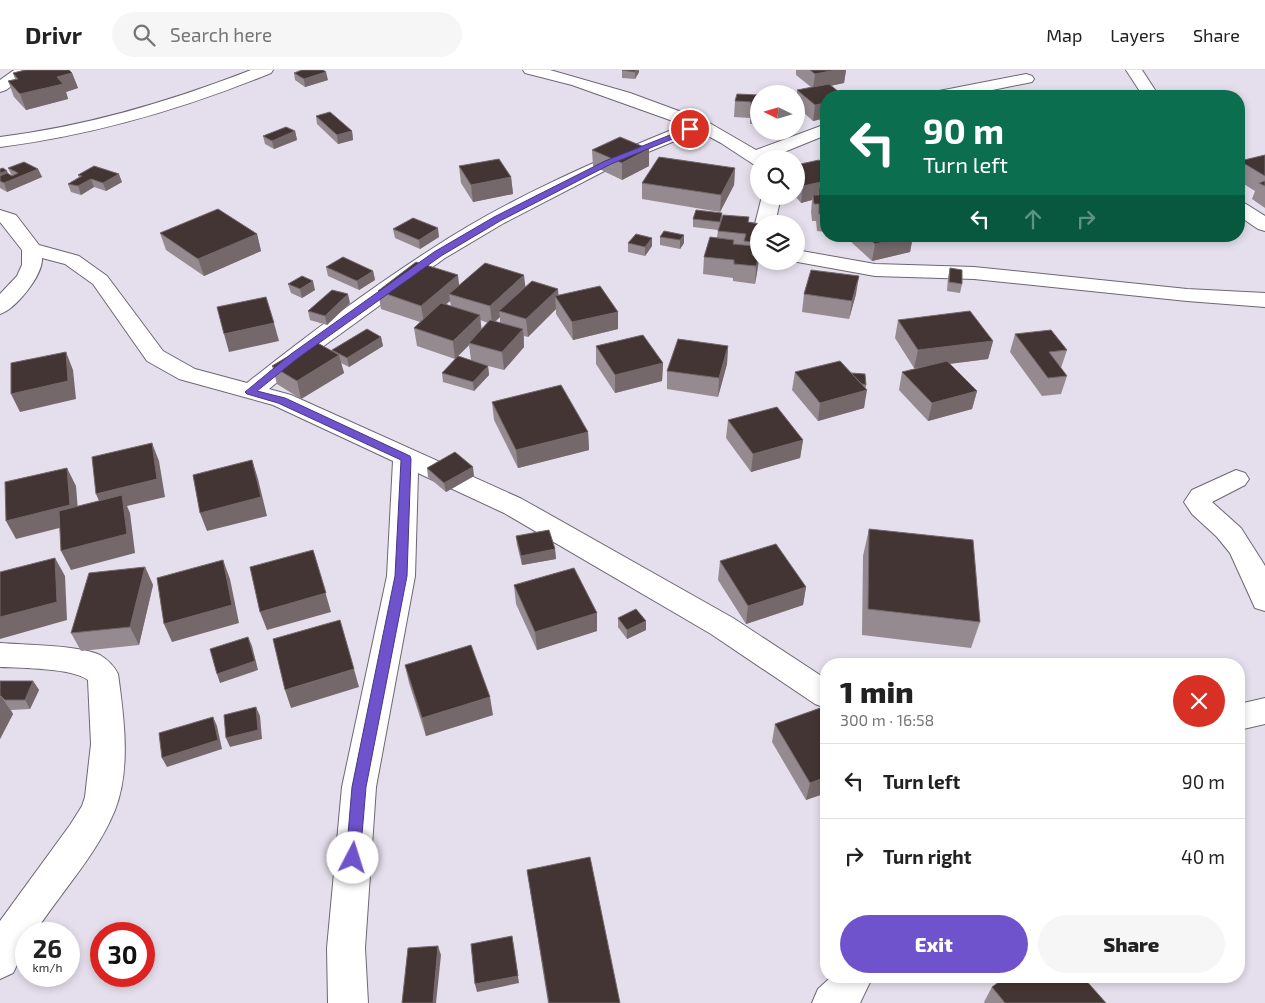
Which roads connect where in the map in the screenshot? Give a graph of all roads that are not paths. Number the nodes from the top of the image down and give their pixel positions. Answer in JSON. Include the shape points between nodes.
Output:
{"nodes":[{"id":1,"x":25,"y":70,"type":"edge"},
{"id":2,"x":265,"y":70,"type":"edge"},
{"id":3,"x":531,"y":70,"type":"edge"},
{"id":4,"x":1134,"y":70,"type":"edge"},
{"id":5,"x":1026,"y":79,"type":"dead end"},
{"id":6,"x":0,"y":87,"type":"edge"},
{"id":7,"x":970,"y":90,"type":"edge"},
{"id":8,"x":1147,"y":90,"type":"edge"},
{"id":9,"x":700,"y":125,"type":"junction"},
{"id":10,"x":820,"y":132,"type":"edge"},
{"id":11,"x":0,"y":142,"type":"edge"},
{"id":12,"x":776,"y":150,"type":"edge"},
{"id":13,"x":750,"y":153,"type":"edge"},
{"id":14,"x":1245,"y":212,"type":"edge"},
{"id":15,"x":0,"y":216,"type":"edge"},
{"id":16,"x":1265,"y":224,"type":"edge"},
{"id":17,"x":32,"y":250,"type":"junction"},
{"id":18,"x":805,"y":258,"type":"edge"},
{"id":19,"x":1265,"y":300,"type":"edge"},
{"id":20,"x":0,"y":307,"type":"edge"},
{"id":21,"x":250,"y":392,"type":"junction"},
{"id":22,"x":406,"y":459,"type":"junction"},
{"id":23,"x":1236,"y":479,"type":"dead end"},
{"id":24,"x":1265,"y":600,"type":"edge"},
{"id":25,"x":0,"y":655,"type":"edge"},
{"id":26,"x":820,"y":691,"type":"edge"},
{"id":27,"x":1265,"y":710,"type":"edge"},
{"id":28,"x":1245,"y":715,"type":"edge"},
{"id":29,"x":0,"y":960,"type":"edge"},
{"id":30,"x":850,"y":983,"type":"edge"},
{"id":31,"x":348,"y":1003,"type":"edge"},
{"id":32,"x":832,"y":1003,"type":"edge"}],
"edges":[{"from":1,"to":6,"type":"street"},
{"from":2,"to":11,"type":"street","via":[[204,95],[110,124]]},
{"from":3,"to":9,"type":"street","via":[[578,82]]},
{"from":4,"to":8,"type":"street"},
{"from":5,"to":7,"type":"street"},
{"from":9,"to":13,"type":"street"},
{"from":9,"to":21,"type":"street","via":[[608,162],[497,219],[438,254]]},
{"from":10,"to":12,"type":"street"},
{"from":14,"to":16,"type":"street"},
{"from":15,"to":17,"type":"street","via":[[8,219]]},
{"from":17,"to":20,"type":"street","via":[[32,265],[26,278]]},
{"from":17,"to":21,"type":"street","via":[[72,260],[100,280],[155,356],[187,374]]},
{"from":18,"to":19,"type":"street","via":[[875,270],[974,273]]},
{"from":21,"to":22,"type":"street","via":[[282,400]]},
{"from":22,"to":26,"type":"street","via":[[513,506],[722,626]]},
{"from":22,"to":31,"type":"street","via":[[401,576],[359,787],[346,948]]},
{"from":23,"to":24,"type":"street","via":[[1201,496],[1197,502],[1238,542]]},
{"from":25,"to":29,"type":"street","via":[[89,664],[103,674],[106,779],[99,810],[65,863],[33,904]]},
{"from":27,"to":28,"type":"street"},
{"from":30,"to":32,"type":"street"}]}
